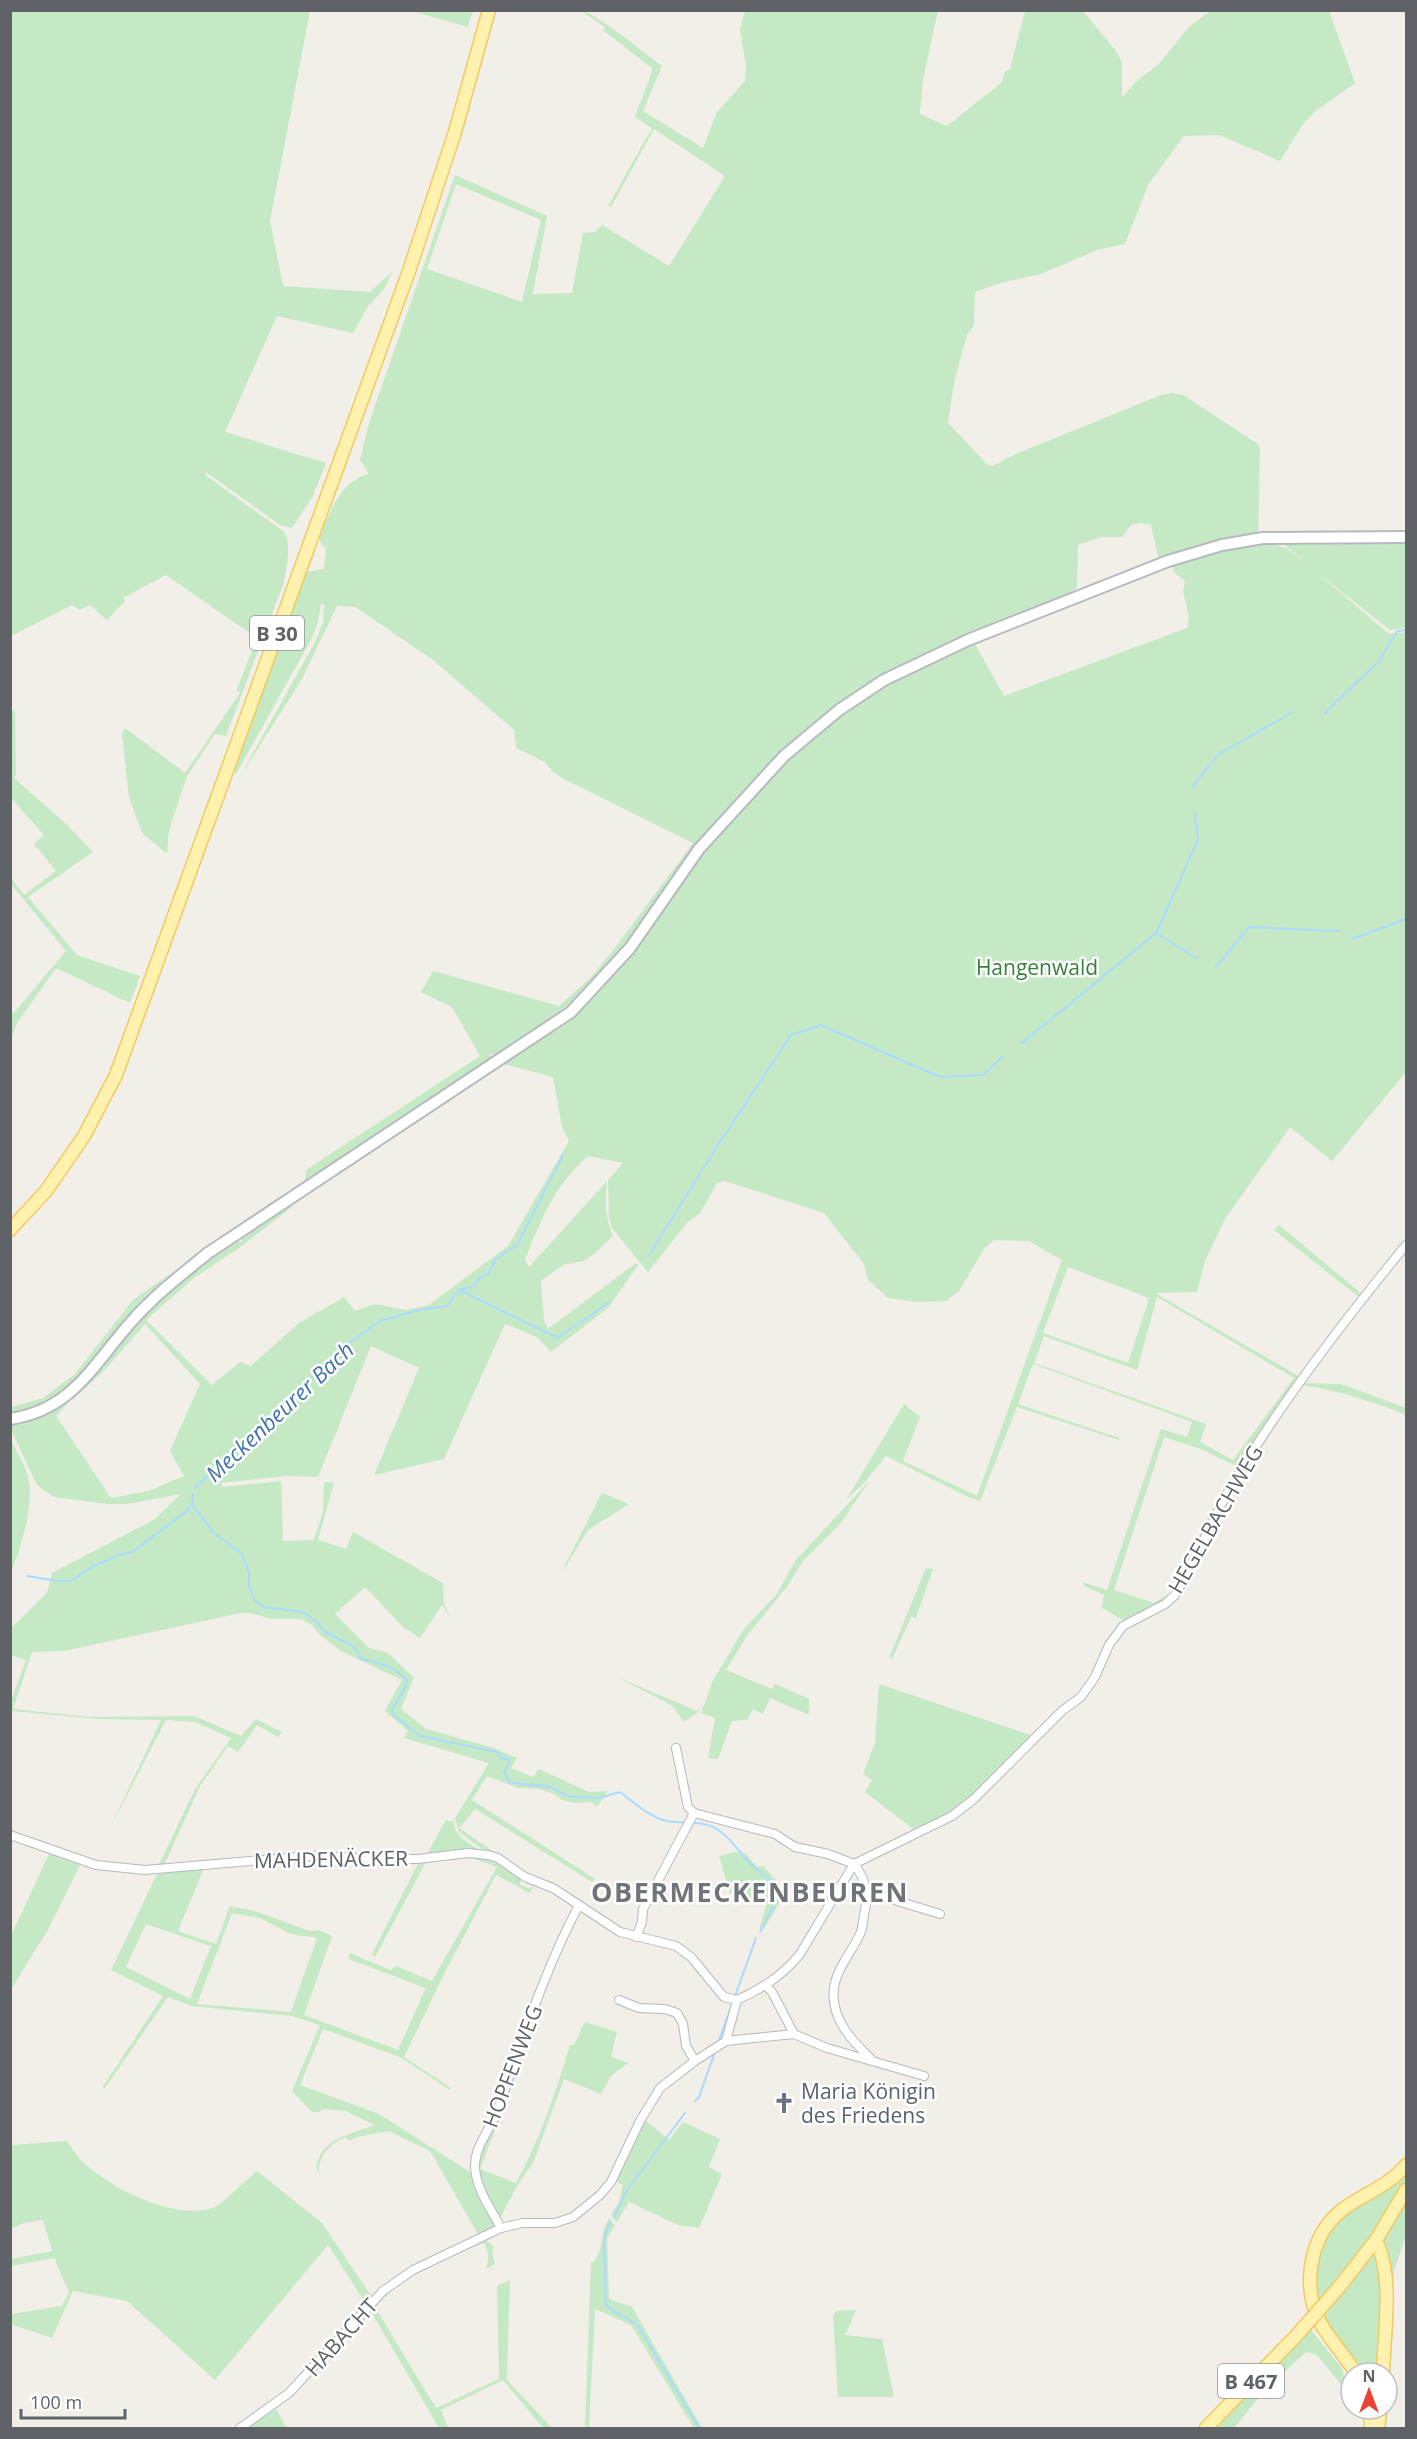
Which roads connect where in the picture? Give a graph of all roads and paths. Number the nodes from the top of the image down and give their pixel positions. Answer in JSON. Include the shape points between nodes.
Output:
{"nodes":[{"id":1,"x":489,"y":10,"type":"edge"},
{"id":2,"x":1407,"y":537,"type":"edge"},
{"id":3,"x":10,"y":1230,"type":"edge"},
{"id":4,"x":1407,"y":1245,"type":"edge"},
{"id":5,"x":10,"y":1419,"type":"edge"},
{"id":6,"x":676,"y":1748,"type":"dead end"},
{"id":7,"x":690,"y":1819,"type":"junction"},
{"id":8,"x":10,"y":1835,"type":"edge"},
{"id":9,"x":854,"y":1864,"type":"junction"},
{"id":10,"x":868,"y":1892,"type":"junction"},
{"id":11,"x":579,"y":1905,"type":"junction"},
{"id":12,"x":940,"y":1914,"type":"dead end"},
{"id":13,"x":636,"y":1937,"type":"junction"},
{"id":14,"x":766,"y":1986,"type":"junction"},
{"id":15,"x":619,"y":2000,"type":"dead end"},
{"id":16,"x":734,"y":2000,"type":"junction"},
{"id":17,"x":794,"y":2034,"type":"junction"},
{"id":18,"x":721,"y":2044,"type":"junction"},
{"id":19,"x":871,"y":2060,"type":"junction"},
{"id":20,"x":695,"y":2061,"type":"junction"},
{"id":21,"x":924,"y":2076,"type":"dead end"},
{"id":22,"x":1407,"y":2166,"type":"edge"},
{"id":23,"x":1407,"y":2190,"type":"edge"},
{"id":24,"x":501,"y":2228,"type":"junction"},
{"id":25,"x":1376,"y":2240,"type":"junction"},
{"id":26,"x":1347,"y":2361,"type":"edge"},
{"id":27,"x":1383,"y":2361,"type":"edge"},
{"id":28,"x":240,"y":2428,"type":"edge"},
{"id":29,"x":1206,"y":2428,"type":"edge"}],
"edges":[{"from":1,"to":3,"type":"main road","number":"B 30","via":[[412,261],[116,1075],[84,1136],[46,1191]]},
{"from":2,"to":5,"type":"street","via":[[1263,538],[1222,545],[1168,561],[968,640],[884,680],[839,710],[784,756],[699,849],[630,948],[571,1012],[208,1253],[160,1292],[74,1390],[38,1413]]},
{"from":4,"to":9,"type":"street","name":"HEGELBACHWEG","via":[[1339,1327],[1257,1444],[1217,1511],[1175,1595],[1123,1626],[1081,1697],[1063,1710],[974,1799],[952,1816]]},
{"from":6,"to":7,"type":"street"},
{"from":7,"to":9,"type":"street","via":[[775,1834],[795,1847]]},
{"from":7,"to":13,"type":"street","via":[[643,1909]]},
{"from":8,"to":11,"type":"street","name":"MAHDENÄCKER","via":[[96,1865],[145,1870],[310,1856],[386,1859],[479,1854],[498,1858]]},
{"from":9,"to":10,"type":"street"},
{"from":9,"to":14,"type":"street","via":[[800,1954]]},
{"from":10,"to":12,"type":"street"},
{"from":10,"to":19,"type":"street","via":[[861,1932],[841,1964],[834,1997],[846,2032]]},
{"from":11,"to":13,"type":"street","name":"MAHDENÄCKER","via":[[620,1932]]},
{"from":11,"to":24,"type":"street","name":"HOPFENWEG","via":[[477,2154],[476,2175]]},
{"from":13,"to":16,"type":"street","name":"MAHDENÄCKER","via":[[676,1946],[691,1957],[724,1997]]},
{"from":14,"to":16,"type":"street"},
{"from":14,"to":17,"type":"street"},
{"from":15,"to":20,"type":"street","via":[[632,2007],[677,2013],[686,2046]]},
{"from":16,"to":18,"type":"street"},
{"from":17,"to":18,"type":"street"},
{"from":17,"to":19,"type":"street"},
{"from":18,"to":20,"type":"street","name":"HABACHT"},
{"from":19,"to":21,"type":"street"},
{"from":20,"to":24,"type":"street","name":"HABACHT","via":[[660,2088],[611,2182],[592,2203],[563,2221]]},
{"from":22,"to":26,"type":"main road","via":[[1335,2217],[1319,2238],[1313,2257],[1310,2280],[1316,2312]]},
{"from":23,"to":25,"type":"main road","number":"B 467"},
{"from":24,"to":28,"type":"street","name":"HABACHT","via":[[413,2270],[383,2291],[289,2393]]},
{"from":25,"to":27,"type":"main road","via":[[1386,2280]]},
{"from":25,"to":29,"type":"main road","number":"B 467","bridge":true,"via":[[1297,2335]]}]}
